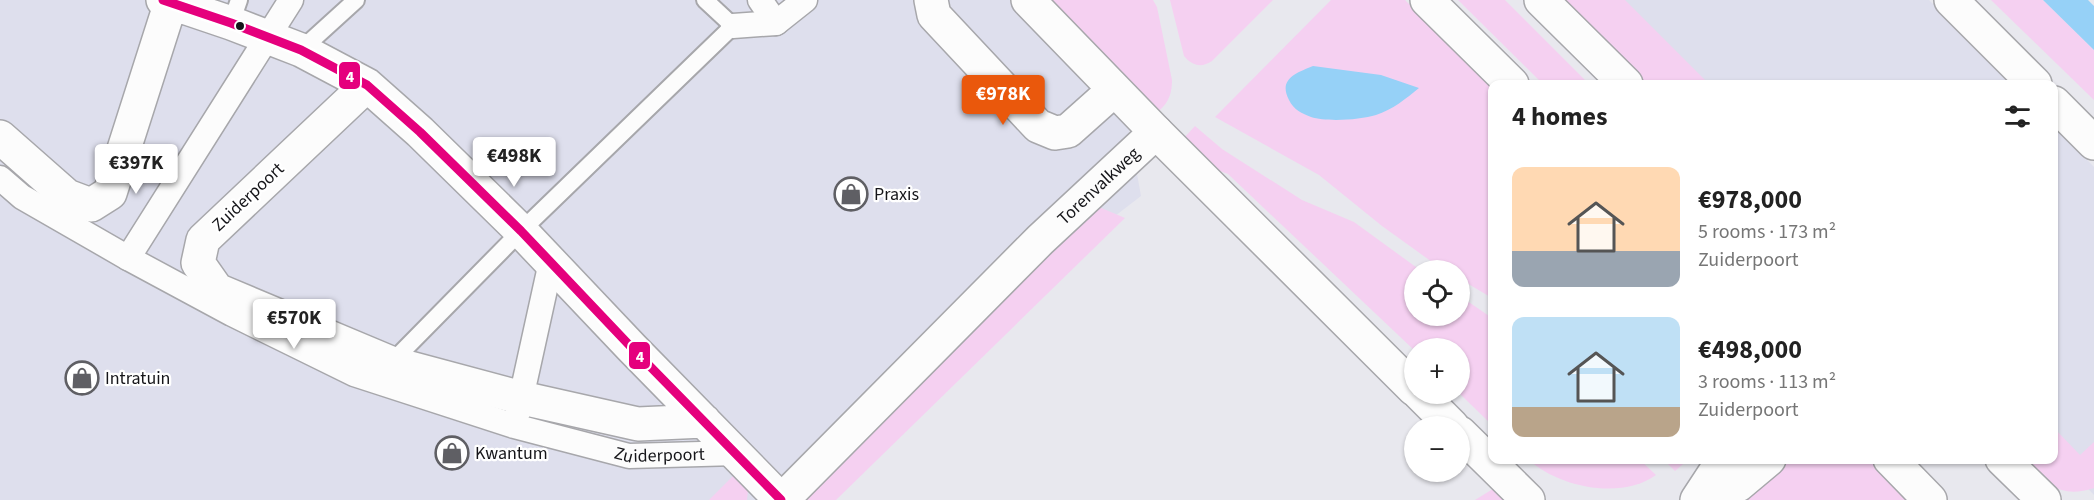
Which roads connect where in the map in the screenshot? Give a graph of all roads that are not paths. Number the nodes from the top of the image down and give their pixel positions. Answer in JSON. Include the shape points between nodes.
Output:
{"nodes":[{"id":1,"x":291,"y":0,"type":"edge"},
{"id":2,"x":356,"y":0,"type":"edge"},
{"id":3,"x":705,"y":0,"type":"edge"},
{"id":4,"x":760,"y":0,"type":"edge"},
{"id":5,"x":805,"y":0,"type":"edge"},
{"id":6,"x":931,"y":0,"type":"edge"},
{"id":7,"x":1028,"y":0,"type":"edge"},
{"id":8,"x":1427,"y":0,"type":"edge"},
{"id":9,"x":1541,"y":0,"type":"edge"},
{"id":10,"x":1951,"y":0,"type":"edge"},
{"id":11,"x":167,"y":1,"type":"edge"},
{"id":12,"x":235,"y":11,"type":"edge"},
{"id":13,"x":776,"y":22,"type":"junction"},
{"id":14,"x":733,"y":26,"type":"junction"},
{"id":15,"x":267,"y":36,"type":"junction"},
{"id":16,"x":301,"y":50,"type":"junction"},
{"id":17,"x":1508,"y":80,"type":"edge"},
{"id":18,"x":1622,"y":80,"type":"edge"},
{"id":19,"x":2031,"y":80,"type":"edge"},
{"id":20,"x":367,"y":85,"type":"junction"},
{"id":21,"x":1114,"y":90,"type":"junction"},
{"id":22,"x":2058,"y":106,"type":"edge"},
{"id":23,"x":1156,"y":132,"type":"junction"},
{"id":24,"x":0,"y":137,"type":"edge"},
{"id":25,"x":2094,"y":143,"type":"edge"},
{"id":26,"x":0,"y":178,"type":"edge"},
{"id":27,"x":521,"y":231,"type":"junction"},
{"id":28,"x":128,"y":258,"type":"junction"},
{"id":29,"x":551,"y":262,"type":"junction"},
{"id":30,"x":391,"y":363,"type":"junction"},
{"id":31,"x":1404,"y":378,"type":"edge"},
{"id":32,"x":1430,"y":404,"type":"edge"},
{"id":33,"x":518,"y":412,"type":"junction"},
{"id":34,"x":1442,"y":416,"type":"edge"},
{"id":35,"x":704,"y":421,"type":"junction"},
{"id":36,"x":1470,"y":443,"type":"edge"},
{"id":37,"x":736,"y":453,"type":"junction"},
{"id":38,"x":1488,"y":461,"type":"edge"},
{"id":39,"x":1491,"y":464,"type":"edge"},
{"id":40,"x":1722,"y":464,"type":"edge"},
{"id":41,"x":1763,"y":464,"type":"edge"},
{"id":42,"x":1895,"y":464,"type":"edge"},
{"id":43,"x":2007,"y":464,"type":"edge"},
{"id":44,"x":782,"y":500,"type":"edge"},
{"id":45,"x":1528,"y":500,"type":"edge"},
{"id":46,"x":1697,"y":500,"type":"edge"},
{"id":47,"x":1704,"y":500,"type":"edge"},
{"id":48,"x":1930,"y":500,"type":"edge"},
{"id":49,"x":2044,"y":500,"type":"edge"}],
"edges":[{"from":1,"to":15,"type":"street"},
{"from":2,"to":16,"type":"lane"},
{"from":3,"to":14,"type":"lane"},
{"from":4,"to":13,"type":"street"},
{"from":5,"to":13,"type":"street"},
{"from":6,"to":21,"type":"street","via":[[934,15],[1038,126],[1055,133],[1068,131]]},
{"from":7,"to":21,"type":"street"},
{"from":8,"to":17,"type":"street"},
{"from":9,"to":18,"type":"street"},
{"from":10,"to":19,"type":"street"},
{"from":11,"to":12,"type":"street","name":"Zuiderpoort"},
{"from":11,"to":24,"type":"street","name":"Zuiderpoort","via":[[110,193],[91,205],[68,196]]},
{"from":12,"to":15,"type":"street","name":"Zuiderpoort"},
{"from":13,"to":14,"type":"street"},
{"from":14,"to":27,"type":"lane"},
{"from":15,"to":16,"type":"street","name":"Zuiderpoort"},
{"from":15,"to":28,"type":"street"},
{"from":16,"to":20,"type":"street","name":"Zuiderpoort"},
{"from":20,"to":27,"type":"street","name":"Zuiderpoort"},
{"from":20,"to":30,"type":"street","name":"Zuiderpoort","via":[[203,240],[198,263],[217,290]]},
{"from":21,"to":23,"type":"street"},
{"from":22,"to":25,"type":"street"},
{"from":23,"to":31,"type":"street"},
{"from":23,"to":44,"type":"street","name":"Torenvalkweg","via":[[1032,249]]},
{"from":26,"to":28,"type":"street","name":"Zuiderpoort","via":[[22,197]]},
{"from":27,"to":29,"type":"street","name":"Zuiderpoort"},
{"from":27,"to":30,"type":"lane"},
{"from":28,"to":33,"type":"street","name":"Zuiderpoort","via":[[354,374]]},
{"from":29,"to":33,"type":"street"},
{"from":29,"to":35,"type":"street","name":"Zuiderpoort"},
{"from":30,"to":33,"type":"street","name":"Zuiderpoort"},
{"from":32,"to":34,"type":"street"},
{"from":33,"to":35,"type":"street","name":"Zuiderpoort","via":[[638,424]]},
{"from":33,"to":37,"type":"street","name":"Zuiderpoort","via":[[629,456]]},
{"from":35,"to":37,"type":"street","name":"Zuiderpoort"},
{"from":36,"to":38,"type":"street"},
{"from":37,"to":44,"type":"street","name":"Zuiderpoort"},
{"from":39,"to":45,"type":"street"},
{"from":40,"to":46,"type":"street"},
{"from":41,"to":47,"type":"street","via":[[1738,485]]},
{"from":42,"to":48,"type":"street"},
{"from":43,"to":49,"type":"street"}]}
